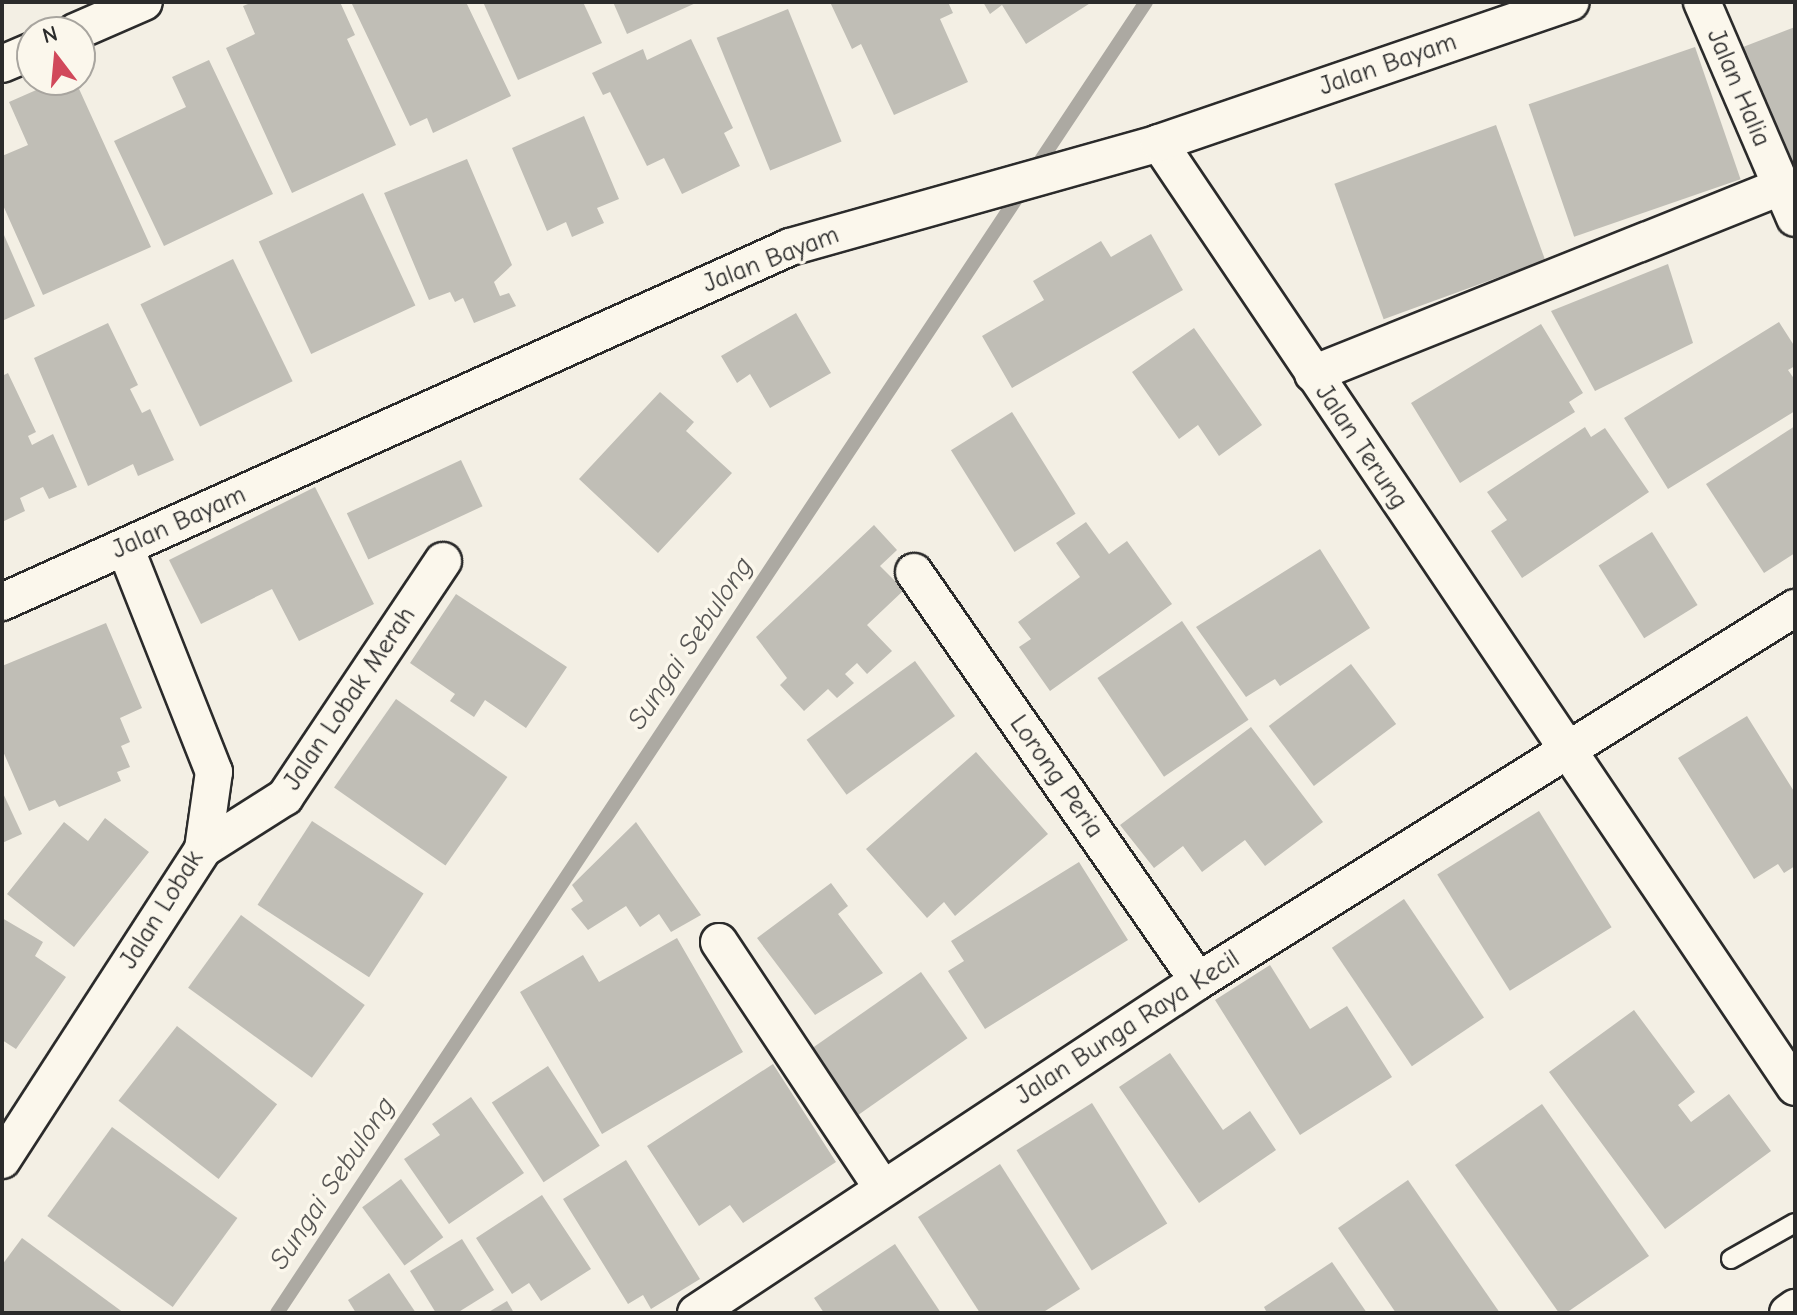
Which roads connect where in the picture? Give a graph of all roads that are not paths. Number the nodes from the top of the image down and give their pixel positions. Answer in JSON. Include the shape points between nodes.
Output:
{"nodes":[{"id":1,"x":144,"y":2,"type":"edge"},
{"id":2,"x":1571,"y":2,"type":"edge"},
{"id":3,"x":1702,"y":2,"type":"edge"},
{"id":4,"x":96,"y":23,"type":"edge"},
{"id":5,"x":1143,"y":148,"type":"junction"},
{"id":6,"x":1787,"y":203,"type":"edge"},
{"id":7,"x":1313,"y":374,"type":"junction"},
{"id":8,"x":125,"y":547,"type":"junction"},
{"id":9,"x":443,"y":561,"type":"dead end"},
{"id":10,"x":914,"y":572,"type":"dead end"},
{"id":11,"x":2,"y":602,"type":"edge"},
{"id":12,"x":1795,"y":608,"type":"edge"},
{"id":13,"x":1564,"y":750,"type":"junction"},
{"id":14,"x":203,"y":849,"type":"junction"},
{"id":15,"x":719,"y":942,"type":"dead end"},
{"id":16,"x":1198,"y":981,"type":"junction"},
{"id":17,"x":1795,"y":1087,"type":"edge"},
{"id":18,"x":2,"y":1160,"type":"edge"},
{"id":19,"x":883,"y":1189,"type":"junction"},
{"id":20,"x":1795,"y":1223,"type":"edge"},
{"id":21,"x":1731,"y":1259,"type":"dead end"},
{"id":22,"x":1795,"y":1308,"type":"edge"},
{"id":23,"x":696,"y":1313,"type":"edge"},
{"id":24,"x":1788,"y":1313,"type":"edge"}],
"edges":[{"from":1,"to":4,"type":"street"},
{"from":2,"to":5,"type":"street","name":"Jalan Bayam"},
{"from":3,"to":6,"type":"street","name":"Jalan Halia"},
{"from":5,"to":7,"type":"street","name":"Jalan Terung"},
{"from":5,"to":8,"type":"street","name":"Jalan Bayam","via":[[790,247]]},
{"from":6,"to":7,"type":"street"},
{"from":7,"to":13,"type":"street","name":"Jalan Terung"},
{"from":8,"to":11,"type":"street","name":"Jalan Bayam"},
{"from":8,"to":14,"type":"street","name":"Jalan Lobak","via":[[214,772]]},
{"from":9,"to":14,"type":"street","name":"Jalan Lobak Merah","via":[[285,797]]},
{"from":10,"to":16,"type":"street","name":"Lorong Peria"},
{"from":12,"to":13,"type":"street","name":"Jalan Bunga Raya Kecil"},
{"from":13,"to":16,"type":"street","name":"Jalan Bunga Raya Kecil"},
{"from":13,"to":17,"type":"street"},
{"from":14,"to":18,"type":"street","name":"Jalan Lobak"},
{"from":15,"to":19,"type":"street"},
{"from":16,"to":19,"type":"street","name":"Jalan Bunga Raya Kecil"},
{"from":19,"to":23,"type":"street","name":"Jalan Bunga Raya Kecil"},
{"from":20,"to":21,"type":"lane"},
{"from":22,"to":24,"type":"street"}]}
